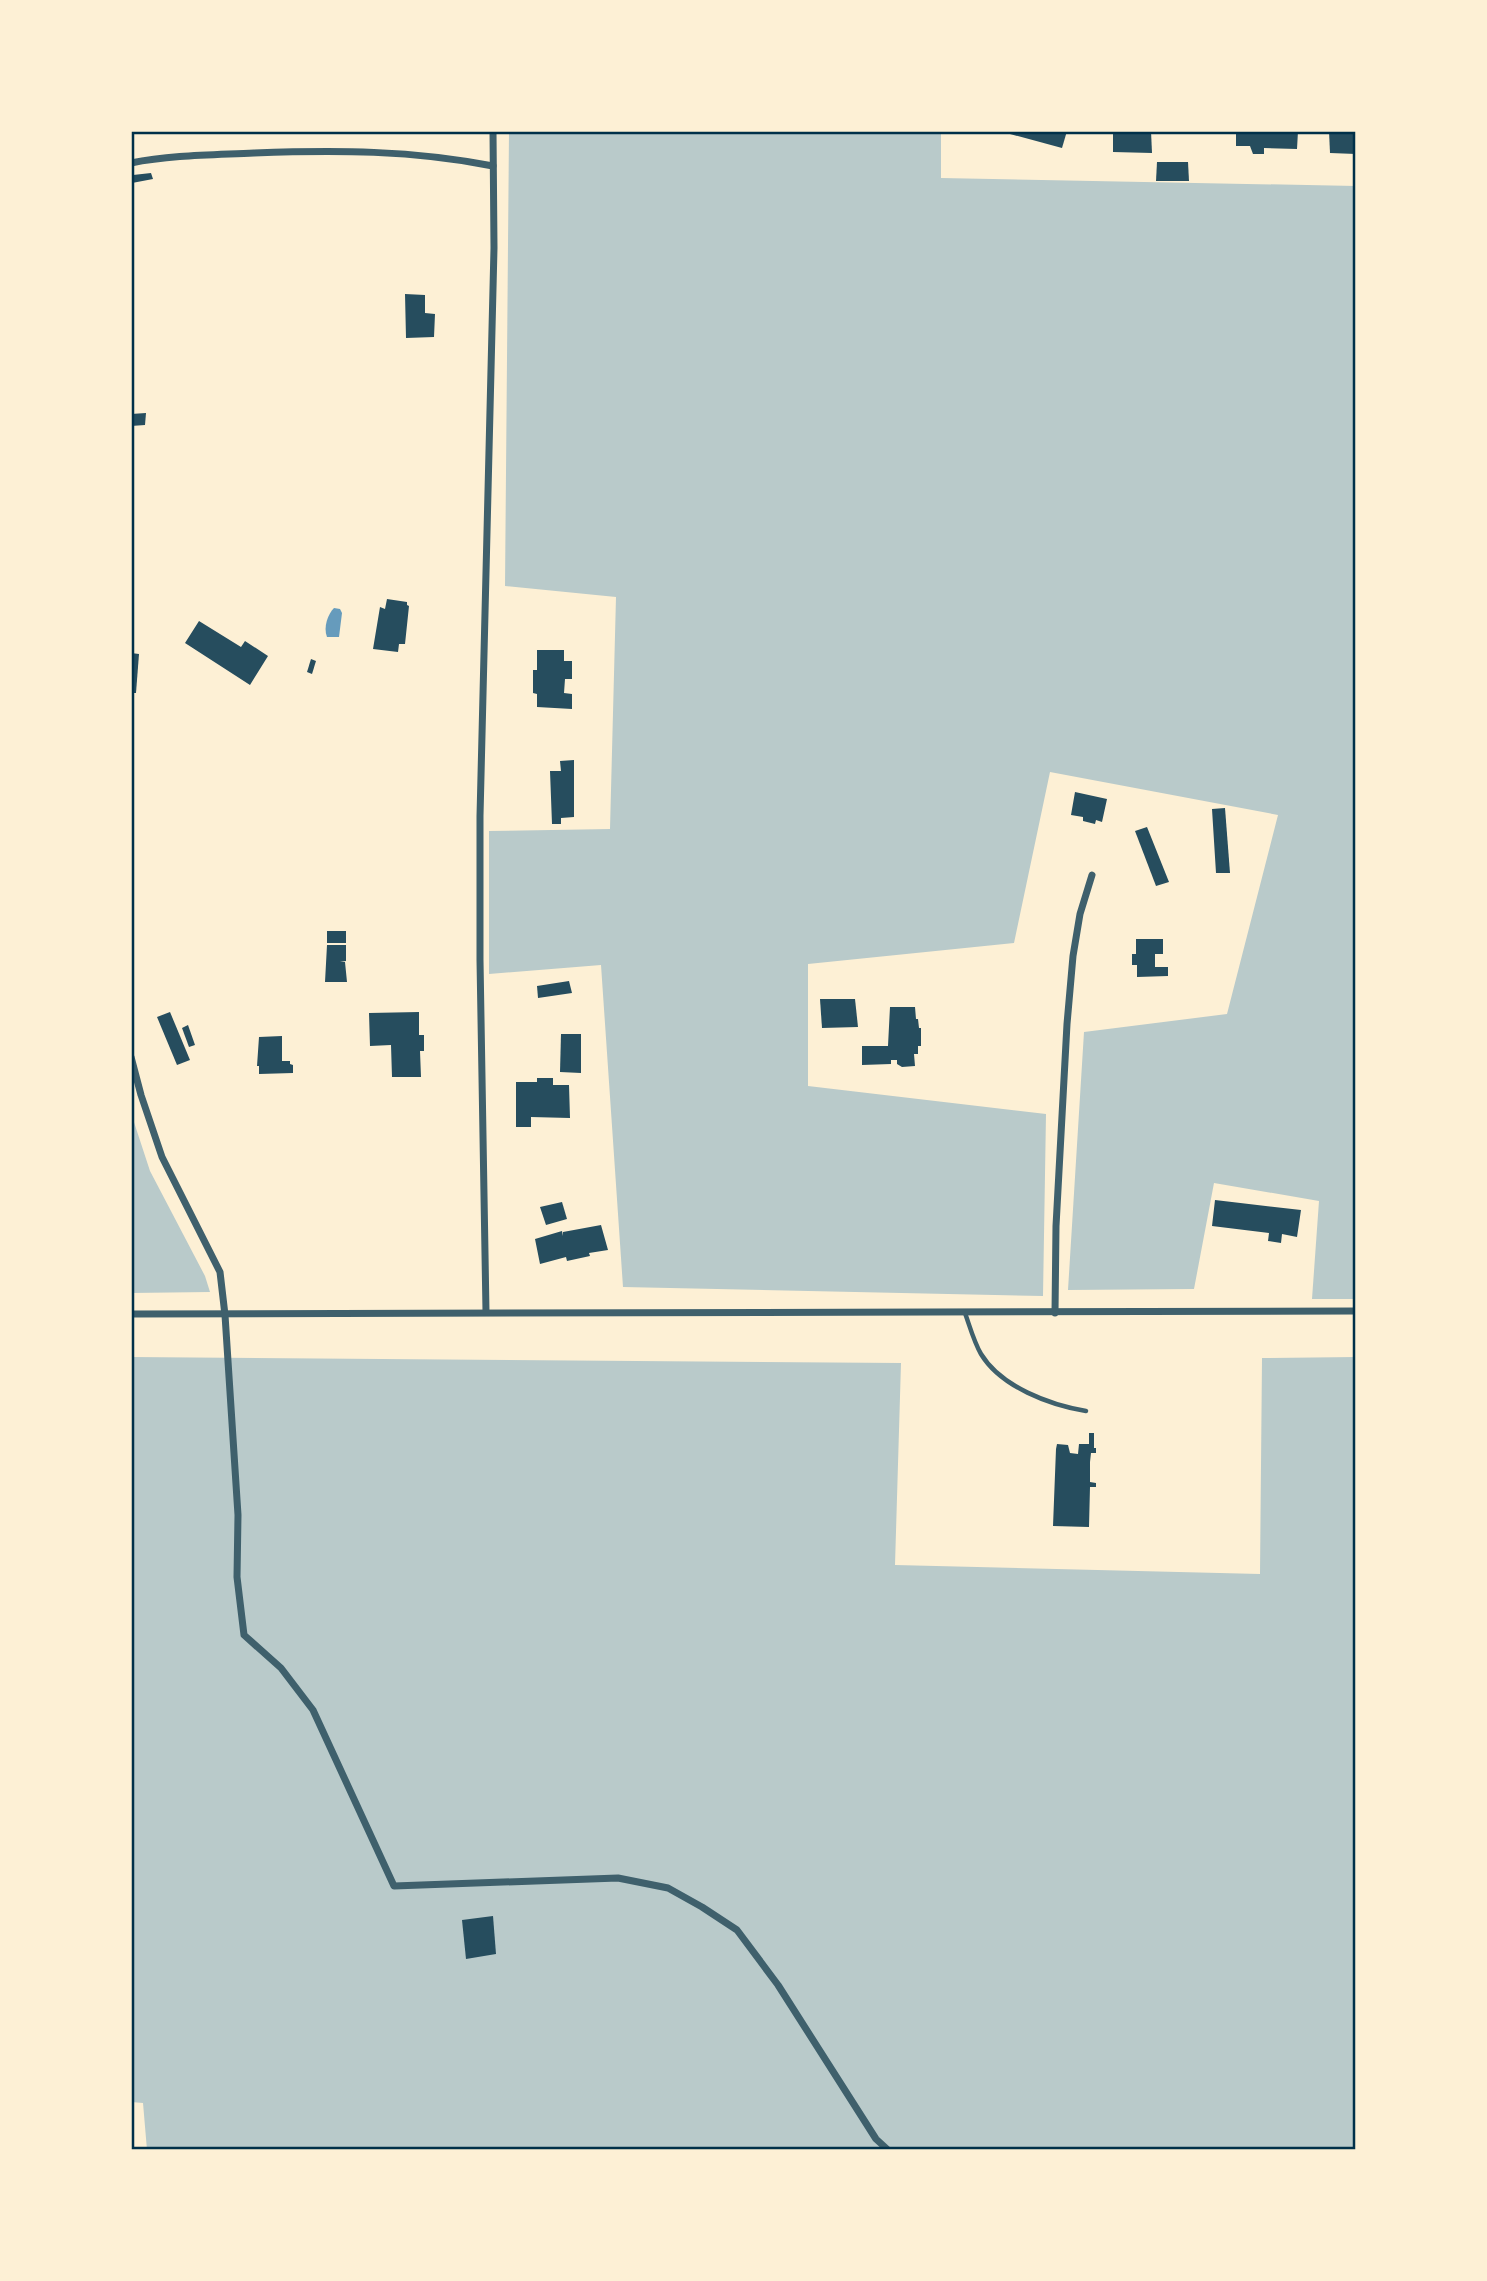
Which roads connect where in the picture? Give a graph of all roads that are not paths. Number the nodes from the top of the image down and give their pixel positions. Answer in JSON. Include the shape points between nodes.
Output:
{"nodes":[{"id":1,"x":493,"y":131,"type":"edge"},
{"id":2,"x":131,"y":163,"type":"edge"},
{"id":3,"x":494,"y":166,"type":"junction"},
{"id":4,"x":1092,"y":876,"type":"dead end"},
{"id":5,"x":131,"y":1057,"type":"edge"},
{"id":6,"x":1356,"y":1311,"type":"edge"},
{"id":7,"x":486,"y":1312,"type":"junction"},
{"id":8,"x":965,"y":1313,"type":"junction"},
{"id":9,"x":1055,"y":1313,"type":"junction"},
{"id":10,"x":131,"y":1314,"type":"edge"},
{"id":11,"x":225,"y":1315,"type":"junction"},
{"id":12,"x":1086,"y":1411,"type":"dead end"},
{"id":13,"x":888,"y":2150,"type":"edge"}],
"edges":[{"from":1,"to":3,"type":"street"},
{"from":2,"to":3,"type":"street","via":[[328,150],[445,156]]},
{"from":3,"to":7,"type":"street","via":[[480,816]]},
{"from":4,"to":9,"type":"street","via":[[1080,914],[1070,987]]},
{"from":5,"to":11,"type":"street","via":[[162,1157],[220,1272]]},
{"from":6,"to":9,"type":"street"},
{"from":7,"to":8,"type":"street"},
{"from":7,"to":11,"type":"street"},
{"from":8,"to":9,"type":"street"},
{"from":8,"to":12,"type":"lane","via":[[981,1353],[997,1372],[1042,1401]]},
{"from":10,"to":11,"type":"street"},
{"from":11,"to":13,"type":"street","via":[[238,1515],[237,1577],[244,1635],[281,1668],[313,1710],[394,1886],[618,1878],[668,1888],[737,1930],[778,1984],[876,2139]]}]}
